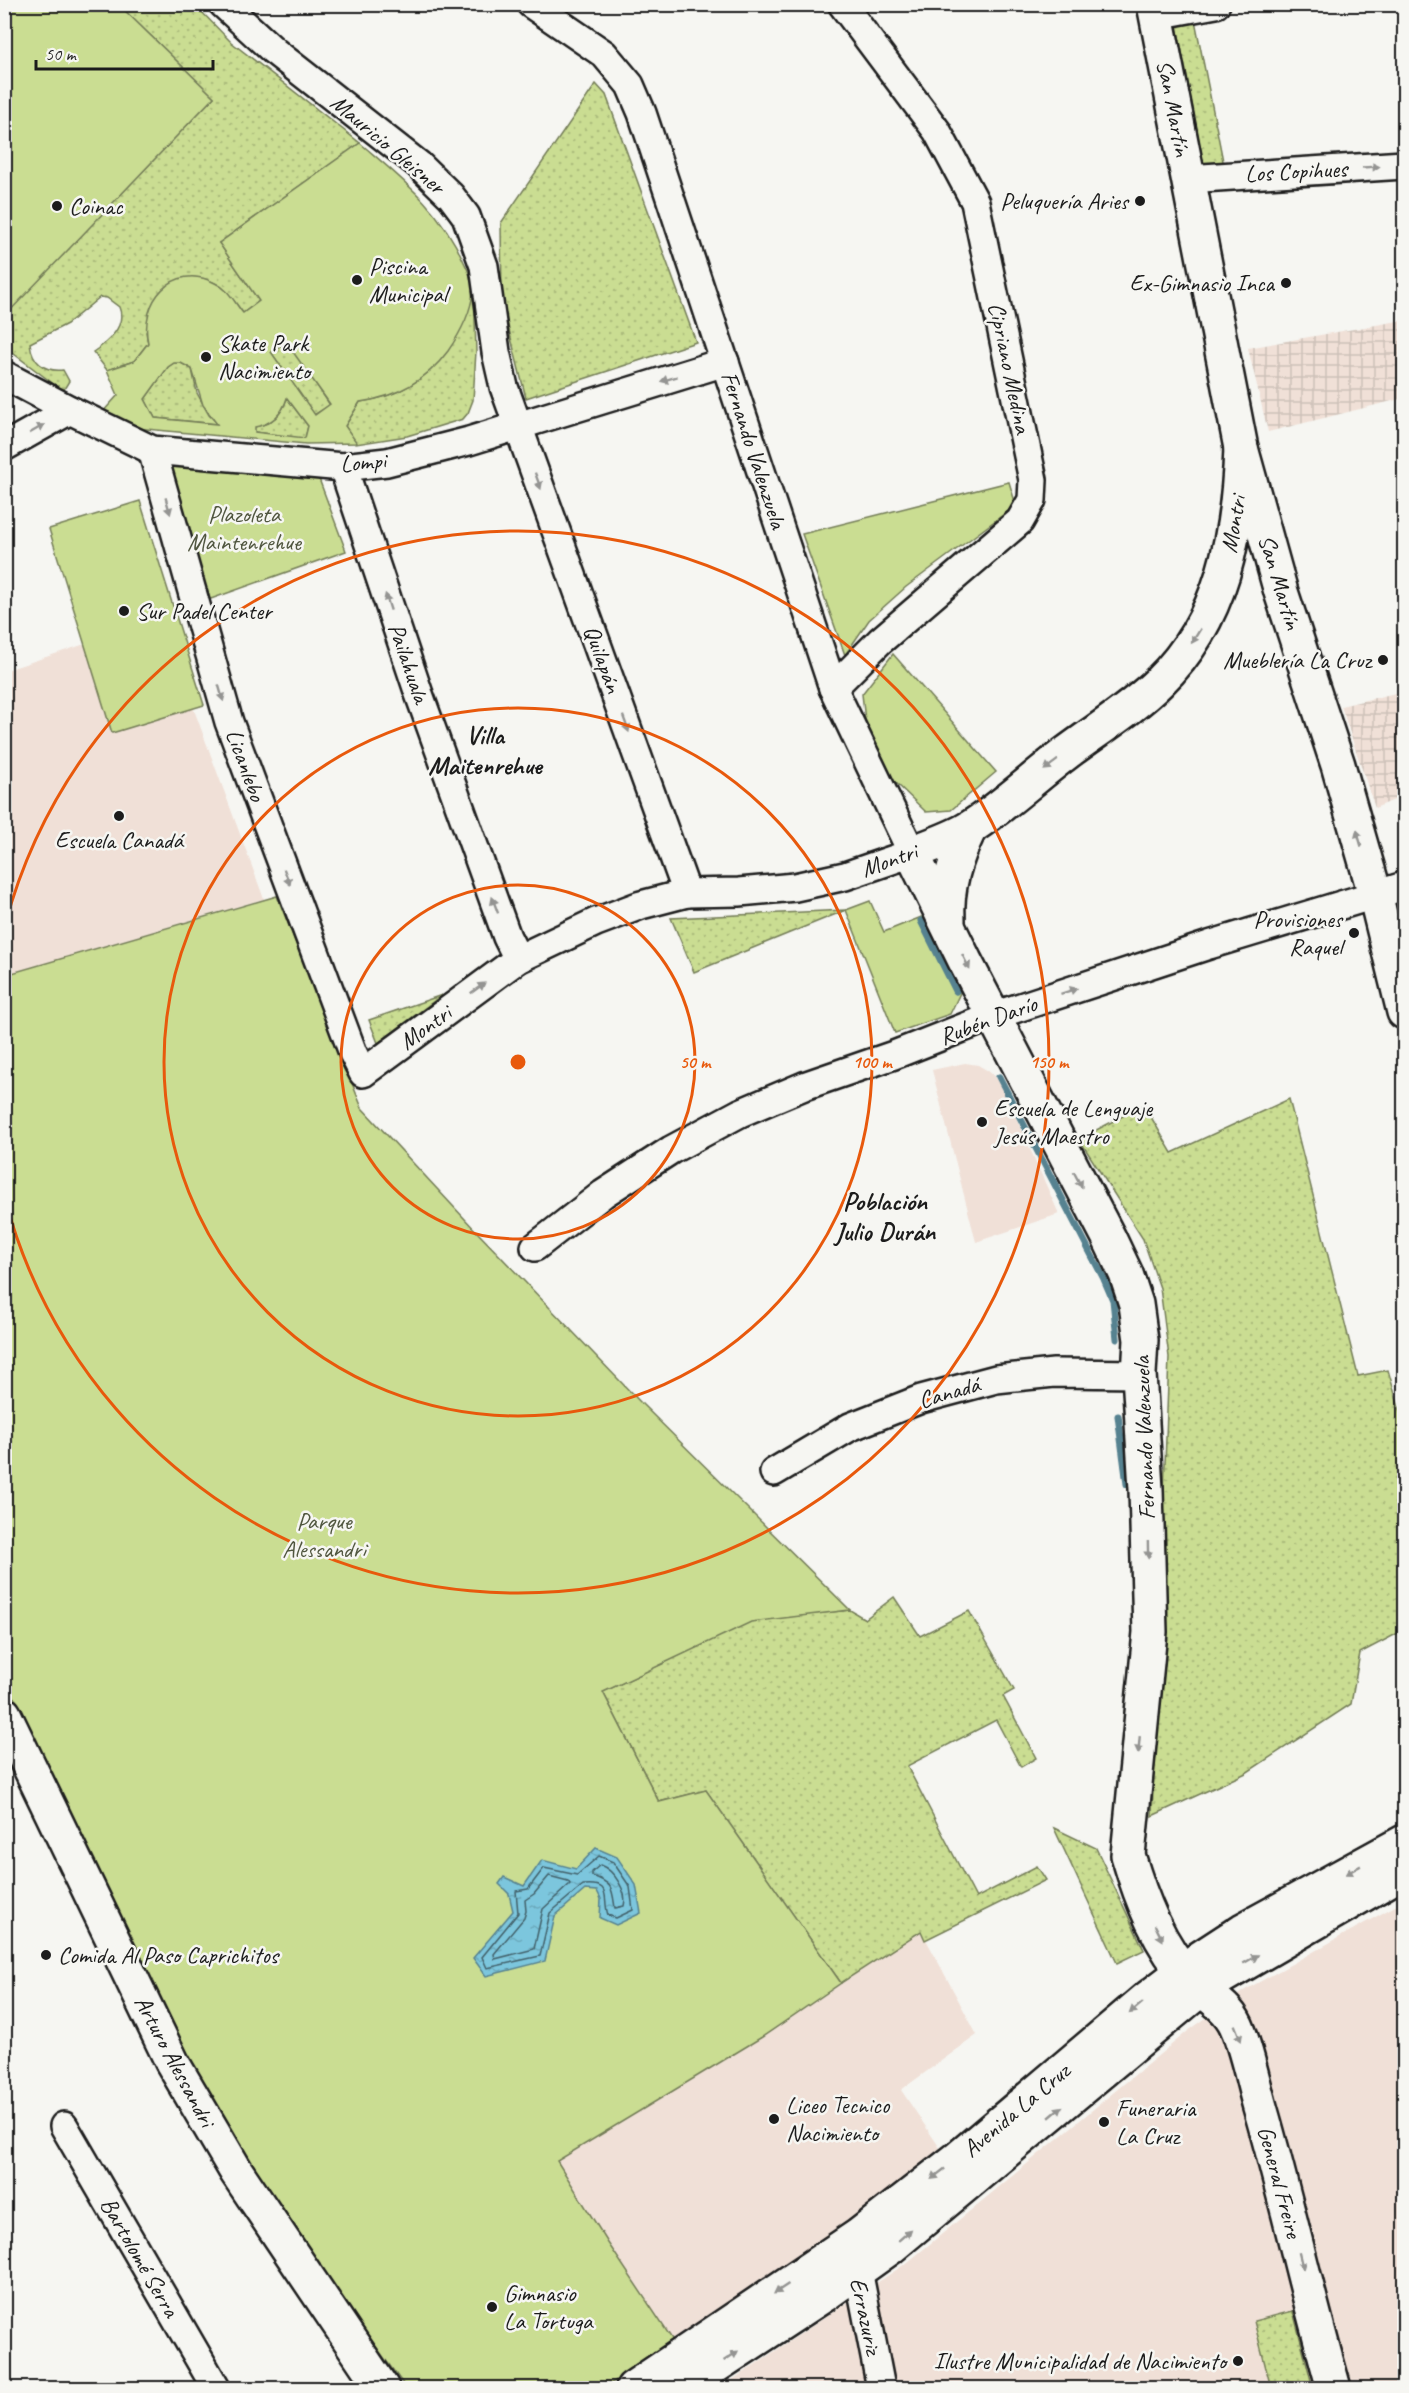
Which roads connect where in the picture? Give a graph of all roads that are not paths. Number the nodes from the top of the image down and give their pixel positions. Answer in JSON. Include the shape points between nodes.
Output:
{"nodes":[{"id":1,"x":223,"y":4,"type":"edge"},
{"id":2,"x":531,"y":4,"type":"edge"},
{"id":3,"x":842,"y":4,"type":"edge"},
{"id":4,"x":1216,"y":4,"type":"edge"},
{"id":5,"x":1155,"y":10,"type":"edge"},
{"id":6,"x":1404,"y":165,"type":"edge"},
{"id":7,"x":1187,"y":179,"type":"junction"},
{"id":8,"x":725,"y":362,"type":"junction"},
{"id":9,"x":4,"y":375,"type":"edge"},
{"id":10,"x":70,"y":410,"type":"junction"},
{"id":11,"x":518,"y":426,"type":"junction"},
{"id":12,"x":4,"y":447,"type":"edge"},
{"id":13,"x":1242,"y":448,"type":"junction"},
{"id":14,"x":152,"y":450,"type":"junction"},
{"id":15,"x":343,"y":467,"type":"junction"},
{"id":16,"x":1221,"y":584,"type":"junction"},
{"id":17,"x":1281,"y":592,"type":"junction"},
{"id":18,"x":833,"y":688,"type":"junction"},
{"id":19,"x":970,"y":828,"type":"junction"},
{"id":20,"x":912,"y":853,"type":"junction"},
{"id":21,"x":1390,"y":890,"type":"edge"},
{"id":22,"x":687,"y":893,"type":"junction"},
{"id":23,"x":948,"y":925,"type":"junction"},
{"id":24,"x":518,"y":959,"type":"junction"},
{"id":25,"x":1404,"y":1012,"type":"edge"},
{"id":26,"x":993,"y":1016,"type":"junction"},
{"id":27,"x":363,"y":1073,"type":"joint"},
{"id":28,"x":535,"y":1247,"type":"dead end"},
{"id":29,"x":1139,"y":1374,"type":"junction"},
{"id":30,"x":774,"y":1472,"type":"dead end"},
{"id":31,"x":4,"y":1714,"type":"edge"},
{"id":32,"x":1404,"y":1842,"type":"edge"},
{"id":33,"x":1404,"y":1871,"type":"edge"},
{"id":34,"x":1191,"y":1979,"type":"junction"},
{"id":35,"x":64,"y":2126,"type":"dead end"},
{"id":36,"x":850,"y":2258,"type":"junction"},
{"id":37,"x":216,"y":2388,"type":"edge"},
{"id":38,"x":382,"y":2388,"type":"edge"},
{"id":39,"x":633,"y":2388,"type":"edge"},
{"id":40,"x":682,"y":2388,"type":"edge"},
{"id":41,"x":881,"y":2388,"type":"edge"},
{"id":42,"x":1334,"y":2388,"type":"edge"}],
"edges":[{"from":1,"to":11,"type":"street","name":"Mauricio Gleisner","via":[[274,51],[418,164],[466,216],[484,266],[496,352]]},
{"from":2,"to":8,"type":"street","name":"Fernando Valenzuela","via":[[604,54],[630,85]]},
{"from":3,"to":18,"type":"street","name":"Cipriano Medina","via":[[937,131],[975,202],[1034,480],[1032,500],[1020,521],[880,641]]},
{"from":4,"to":5,"type":"street"},
{"from":5,"to":7,"type":"street","name":"San Martín"},
{"from":7,"to":6,"type":"street","name":"Los Copihues","one_way":true},
{"from":7,"to":13,"type":"street","name":"San Martín"},
{"from":8,"to":11,"type":"street","name":"Lompi","one_way":true},
{"from":8,"to":18,"type":"street","name":"Fernando Valenzuela"},
{"from":9,"to":10,"type":"street","name":"Lompi"},
{"from":12,"to":10,"type":"street","one_way":true},
{"from":10,"to":14,"type":"street","name":"Lompi"},
{"from":11,"to":15,"type":"street","name":"Lompi","via":[[387,462]]},
{"from":11,"to":22,"type":"street","name":"Quilapán","one_way":true},
{"from":13,"to":16,"type":"street","name":"Montri","via":[[1234,535]]},
{"from":13,"to":17,"type":"street","name":"San Martín"},
{"from":14,"to":15,"type":"street","name":"Lompi"},
{"from":14,"to":27,"type":"street","name":"Licanlebo","one_way":true,"via":[[229,722]]},
{"from":24,"to":15,"type":"street","name":"Pailahuala","one_way":true,"via":[[419,694]]},
{"from":16,"to":17,"type":"street","via":[[1229,576],[1251,572],[1268,578]]},
{"from":16,"to":19,"type":"street","name":"Montri","one_way":true,"via":[[1201,629],[1157,684]]},
{"from":21,"to":17,"type":"street","name":"San Martín","one_way":true,"via":[[1338,765]]},
{"from":18,"to":20,"type":"street","name":"Fernando Valenzuela"},
{"from":19,"to":20,"type":"street","name":"Montri"},
{"from":19,"to":23,"type":"street","name":"Fernando Valenzuela","via":[[950,879]]},
{"from":20,"to":22,"type":"street","name":"Montri","via":[[845,876],[795,887]]},
{"from":20,"to":23,"type":"street","name":"Fernando Valenzuela"},
{"from":21,"to":25,"type":"street","name":"San Martín"},
{"from":26,"to":21,"type":"street","name":"Rubén Darío","one_way":true},
{"from":22,"to":24,"type":"street","name":"Montri","via":[[596,922]]},
{"from":23,"to":26,"type":"street","name":"Fernando Valenzuela","one_way":true},
{"from":27,"to":24,"type":"street","name":"Montri","one_way":true},
{"from":26,"to":28,"type":"street","name":"Rubén Darío","via":[[740,1113],[671,1150]]},
{"from":26,"to":29,"type":"street","name":"Fernando Valenzuela","one_way":true,"via":[[1126,1274],[1136,1304],[1141,1340]]},
{"from":29,"to":30,"type":"street","name":"Canadá","via":[[1054,1373],[1008,1378],[921,1399],[850,1427]]},
{"from":29,"to":34,"type":"street","name":"Fernando Valenzuela","one_way":true,"via":[[1150,1632],[1128,1855],[1135,1880],[1167,1950]]},
{"from":31,"to":38,"type":"street","name":"Arturo Alessandri","via":[[172,2062],[236,2171]]},
{"from":32,"to":34,"type":"street","name":"Avenida La Cruz","one_way":true,"via":[[1243,1930]]},
{"from":34,"to":33,"type":"street","name":"Avenida La Cruz","one_way":true},
{"from":34,"to":36,"type":"street","name":"Avenida La Cruz","via":[[891,2247]]},
{"from":34,"to":42,"type":"street","name":"General Freire","one_way":true,"via":[[1215,1998],[1239,2031]]},
{"from":35,"to":37,"type":"street","name":"Bartolomé Serra"},
{"from":36,"to":39,"type":"street","name":"Avenida La Cruz","one_way":true},
{"from":40,"to":36,"type":"street","name":"Avenida La Cruz","one_way":true},
{"from":36,"to":41,"type":"street","name":"Errazuriz"}]}
